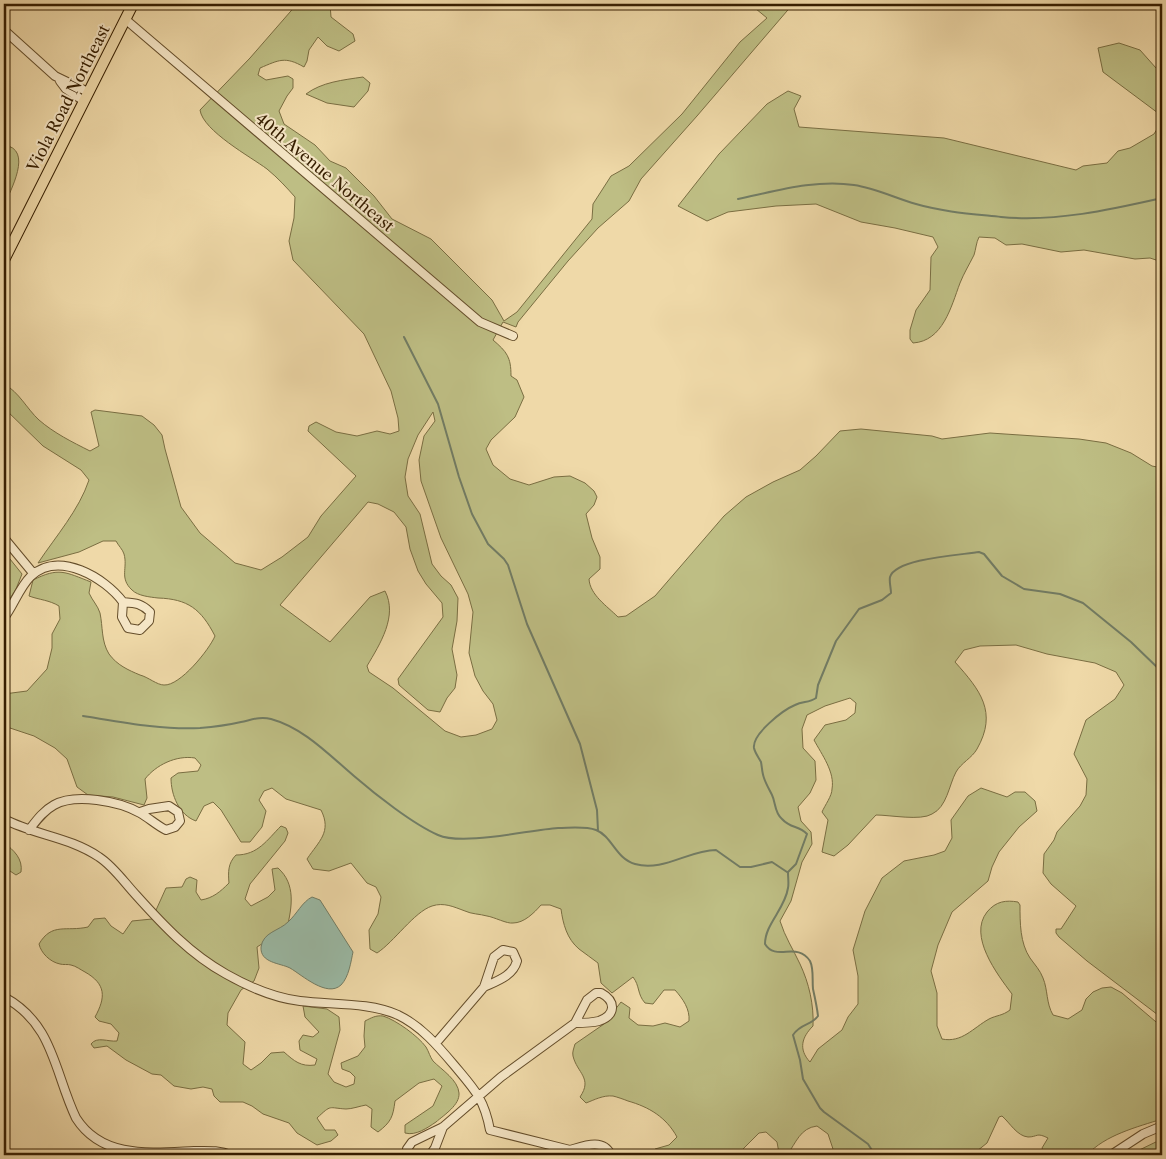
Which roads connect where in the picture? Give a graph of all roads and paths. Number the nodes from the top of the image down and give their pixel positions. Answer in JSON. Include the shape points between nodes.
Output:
{"nodes":[{"id":1,"x":132,"y":4,"type":"edge"},
{"id":2,"x":124,"y":19,"type":"junction"},
{"id":3,"x":4,"y":30,"type":"edge"},
{"id":4,"x":86,"y":96,"type":"junction"},
{"id":5,"x":4,"y":260,"type":"edge"},
{"id":6,"x":513,"y":336,"type":"dead end"},
{"id":7,"x":4,"y":538,"type":"edge"},
{"id":8,"x":33,"y":573,"type":"junction"},
{"id":9,"x":123,"y":602,"type":"dead end"},
{"id":10,"x":4,"y":618,"type":"edge"},
{"id":11,"x":140,"y":812,"type":"junction"},
{"id":12,"x":4,"y":819,"type":"edge"},
{"id":13,"x":29,"y":830,"type":"junction"},
{"id":14,"x":484,"y":987,"type":"junction"},
{"id":15,"x":4,"y":997,"type":"edge"},
{"id":16,"x":575,"y":1023,"type":"junction"},
{"id":17,"x":436,"y":1043,"type":"junction"},
{"id":18,"x":479,"y":1096,"type":"junction"},
{"id":19,"x":1162,"y":1126,"type":"edge"},
{"id":20,"x":443,"y":1127,"type":"junction"},
{"id":21,"x":573,"y":1153,"type":"edge"},
{"id":22,"x":232,"y":1155,"type":"edge"},
{"id":23,"x":408,"y":1155,"type":"edge"},
{"id":24,"x":430,"y":1155,"type":"edge"},
{"id":25,"x":611,"y":1155,"type":"edge"},
{"id":26,"x":1111,"y":1155,"type":"edge"}],
"edges":[{"from":1,"to":2,"type":"main road","name":"Viola Road Northeast"},
{"from":2,"to":4,"type":"main road","name":"Viola Road Northeast"},
{"from":2,"to":6,"type":"street","name":"40th Avenue Northeast","via":[[480,322]]},
{"from":3,"to":4,"type":"street","via":[[66,88]]},
{"from":4,"to":5,"type":"main road","name":"Viola Road Northeast"},
{"from":7,"to":8,"type":"street"},
{"from":8,"to":9,"type":"street","via":[[44,568],[69,566],[108,585]]},
{"from":8,"to":10,"type":"street"},
{"from":11,"to":11,"type":"street","via":[[166,830],[180,821],[178,812],[169,806]]},
{"from":11,"to":13,"type":"street","via":[[80,798],[54,805]]},
{"from":12,"to":13,"type":"street"},
{"from":13,"to":17,"type":"street","via":[[67,841],[100,857],[180,941],[228,975],[282,998],[386,1011],[408,1021]]},
{"from":14,"to":14,"type":"street","via":[[512,971],[517,961],[513,952],[503,950],[494,957]]},
{"from":14,"to":17,"type":"street"},
{"from":15,"to":22,"type":"street","via":[[26,1013],[42,1032],[76,1118],[94,1140],[111,1149],[129,1152],[210,1151]]},
{"from":16,"to":16,"type":"street","via":[[606,1018],[613,1004],[605,995],[596,993],[587,1000]]},
{"from":16,"to":18,"type":"street"},
{"from":17,"to":18,"type":"street"},
{"from":18,"to":20,"type":"street"},
{"from":18,"to":21,"type":"street","via":[[490,1130]]},
{"from":19,"to":26,"type":"street","via":[[1142,1134]]},
{"from":20,"to":23,"type":"street","via":[[412,1142],[407,1148]]},
{"from":20,"to":24,"type":"street"},
{"from":21,"to":25,"type":"street","via":[[597,1144]]}]}
